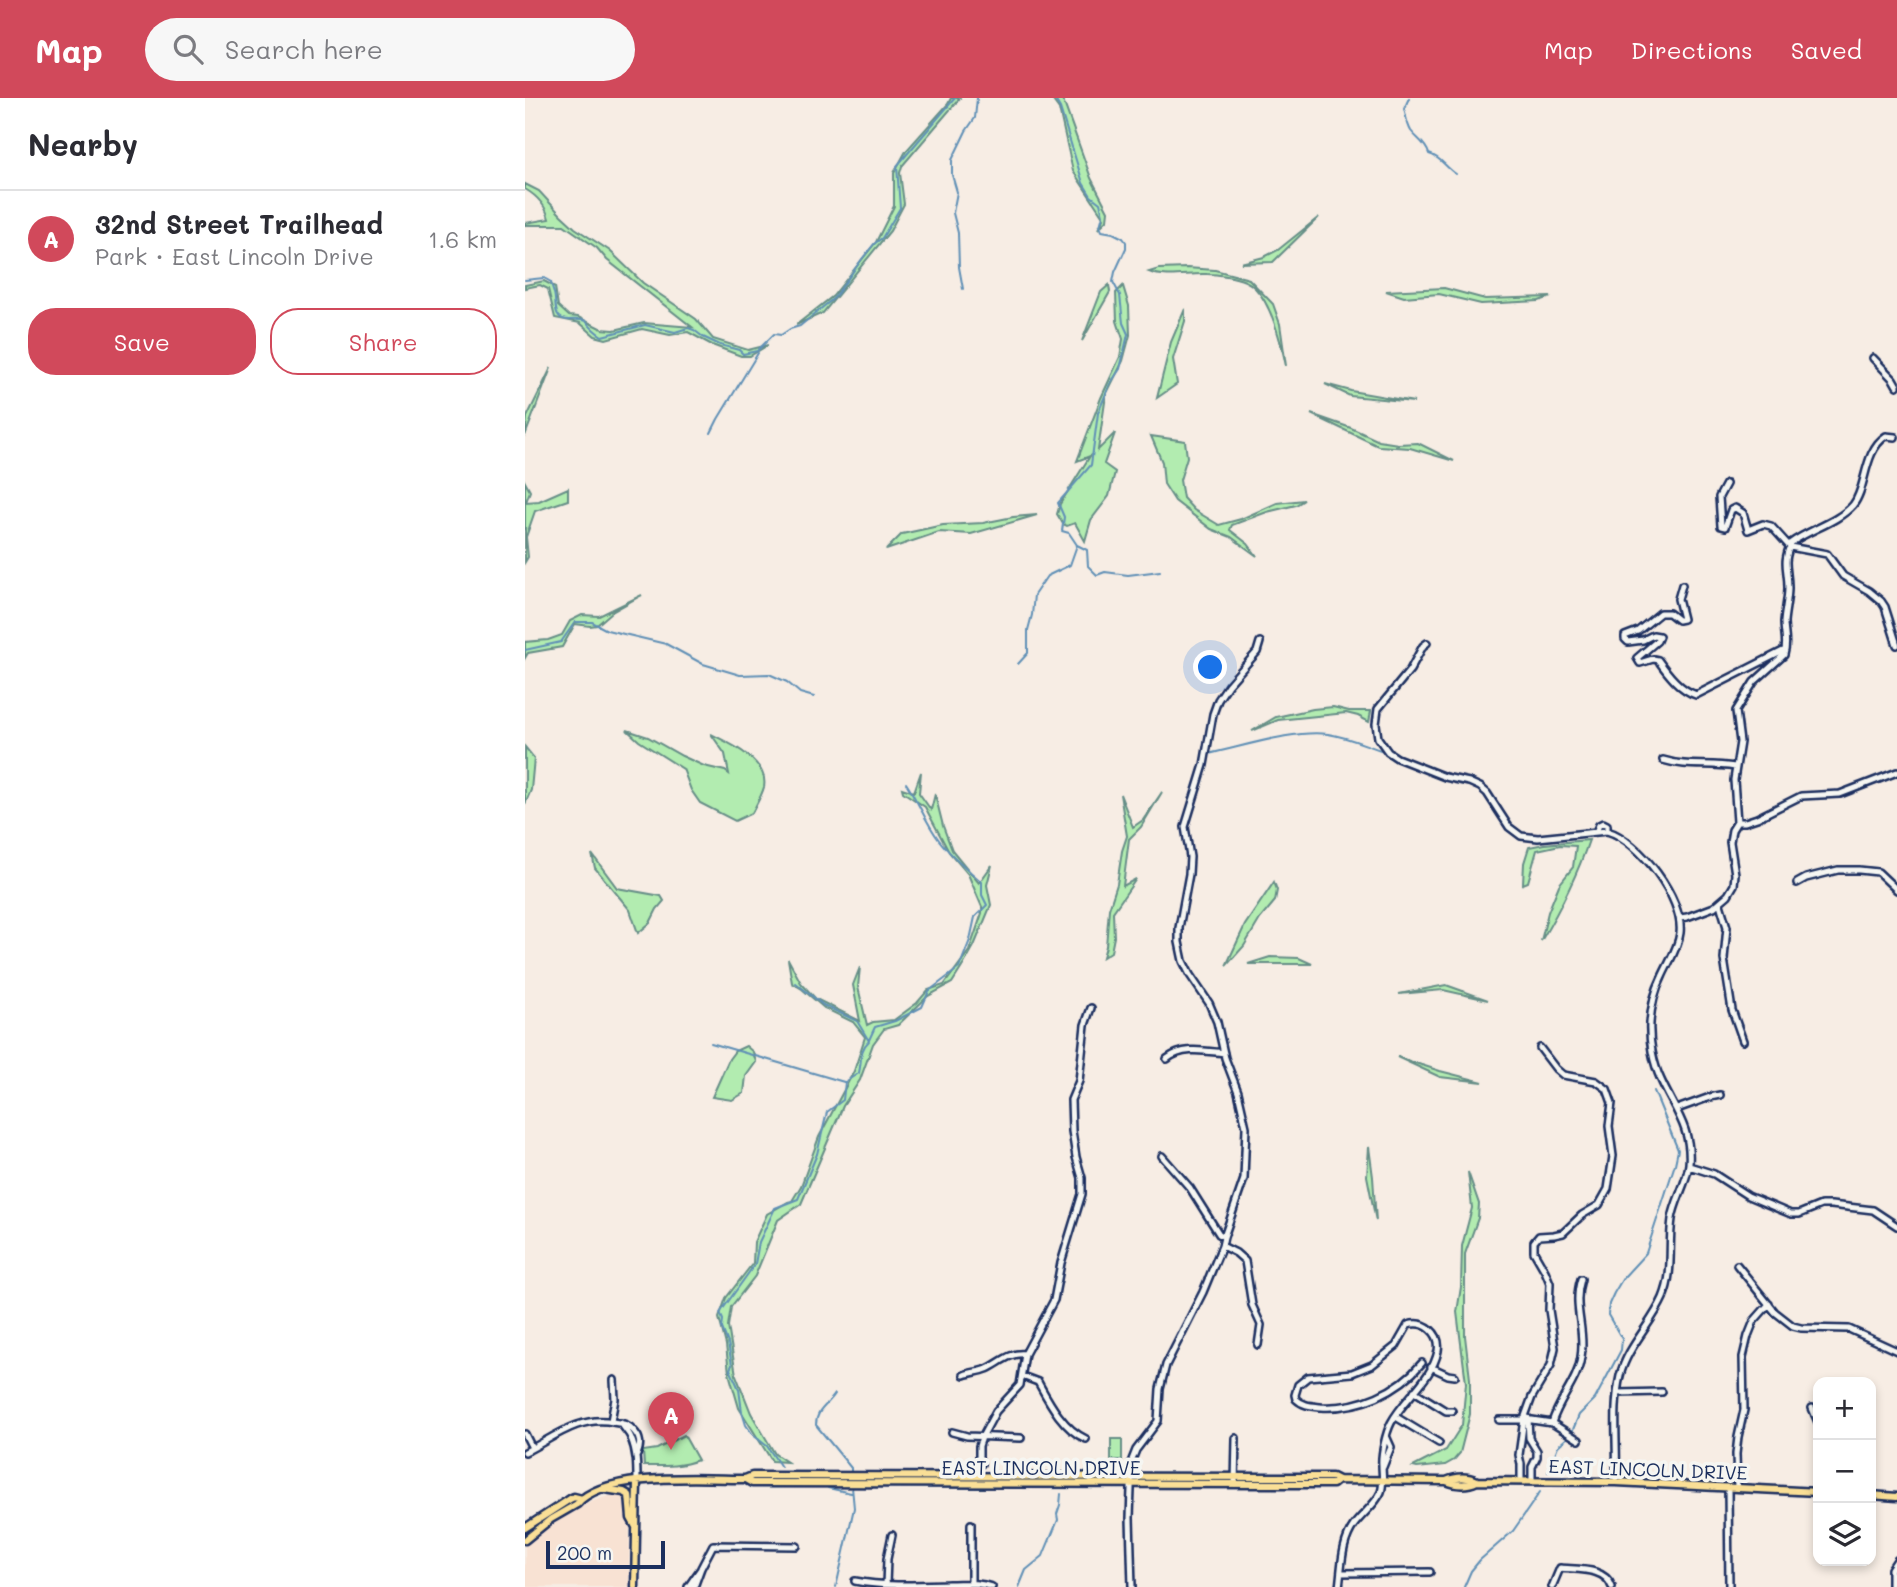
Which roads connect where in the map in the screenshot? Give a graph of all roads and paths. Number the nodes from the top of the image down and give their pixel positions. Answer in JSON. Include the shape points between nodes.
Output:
{"nodes":[{"id":1,"x":1873,"y":358,"type":"dead end"},
{"id":2,"x":1897,"y":386,"type":"edge"},
{"id":3,"x":1896,"y":437,"type":"edge"},
{"id":4,"x":1726,"y":484,"type":"dead end"},
{"id":5,"x":1790,"y":547,"type":"junction"},
{"id":6,"x":1682,"y":585,"type":"dead end"},
{"id":7,"x":1260,"y":642,"type":"dead end"},
{"id":8,"x":1427,"y":643,"type":"dead end"},
{"id":9,"x":1897,"y":645,"type":"edge"},
{"id":10,"x":1786,"y":650,"type":"junction"},
{"id":11,"x":1663,"y":760,"type":"dead end"},
{"id":12,"x":1735,"y":768,"type":"junction"},
{"id":13,"x":1897,"y":772,"type":"edge"},
{"id":14,"x":1737,"y":821,"type":"junction"},
{"id":15,"x":1797,"y":883,"type":"dead end"},
{"id":16,"x":1897,"y":890,"type":"edge"},
{"id":17,"x":1720,"y":904,"type":"junction"},
{"id":18,"x":1680,"y":918,"type":"junction"},
{"id":19,"x":1091,"y":1007,"type":"dead end"},
{"id":20,"x":1743,"y":1041,"type":"dead end"},
{"id":21,"x":1540,"y":1048,"type":"dead end"},
{"id":22,"x":1224,"y":1053,"type":"junction"},
{"id":23,"x":1167,"y":1059,"type":"dead end"},
{"id":24,"x":1720,"y":1095,"type":"dead end"},
{"id":25,"x":1678,"y":1109,"type":"junction"},
{"id":26,"x":1162,"y":1156,"type":"dead end"},
{"id":27,"x":1689,"y":1166,"type":"junction"},
{"id":28,"x":1897,"y":1226,"type":"edge"},
{"id":29,"x":1224,"y":1237,"type":"junction"},
{"id":30,"x":1222,"y":1246,"type":"junction"},
{"id":31,"x":1737,"y":1265,"type":"dead end"},
{"id":32,"x":1581,"y":1279,"type":"dead end"},
{"id":33,"x":1769,"y":1304,"type":"junction"},
{"id":34,"x":1258,"y":1345,"type":"dead end"},
{"id":35,"x":1897,"y":1351,"type":"edge"},
{"id":36,"x":1025,"y":1354,"type":"junction"},
{"id":37,"x":1422,"y":1363,"type":"dead end"},
{"id":38,"x":1431,"y":1367,"type":"junction"},
{"id":39,"x":1413,"y":1373,"type":"junction"},
{"id":40,"x":964,"y":1375,"type":"dead end"},
{"id":41,"x":1022,"y":1376,"type":"junction"},
{"id":42,"x":1455,"y":1376,"type":"dead end"},
{"id":43,"x":614,"y":1380,"type":"dead end"},
{"id":44,"x":1422,"y":1382,"type":"junction"},
{"id":45,"x":1414,"y":1391,"type":"junction"},
{"id":46,"x":1662,"y":1392,"type":"dead end"},
{"id":47,"x":1617,"y":1393,"type":"junction"},
{"id":48,"x":1452,"y":1411,"type":"dead end"},
{"id":49,"x":1396,"y":1417,"type":"junction"},
{"id":50,"x":1526,"y":1419,"type":"junction"},
{"id":51,"x":1499,"y":1420,"type":"dead end"},
{"id":52,"x":611,"y":1421,"type":"junction"},
{"id":53,"x":1552,"y":1423,"type":"junction"},
{"id":54,"x":952,"y":1433,"type":"dead end"},
{"id":55,"x":525,"y":1434,"type":"edge"},
{"id":56,"x":1021,"y":1438,"type":"dead end"},
{"id":57,"x":1236,"y":1438,"type":"dead end"},
{"id":58,"x":982,"y":1439,"type":"junction"},
{"id":59,"x":1086,"y":1439,"type":"dead end"},
{"id":60,"x":1577,"y":1439,"type":"dead end"},
{"id":61,"x":1389,"y":1440,"type":"junction"},
{"id":62,"x":1439,"y":1443,"type":"dead end"},
{"id":63,"x":532,"y":1448,"type":"junction"},
{"id":64,"x":525,"y":1452,"type":"edge"},
{"id":65,"x":1520,"y":1460,"type":"junction"},
{"id":66,"x":1534,"y":1460,"type":"junction"},
{"id":67,"x":1383,"y":1473,"type":"junction"},
{"id":68,"x":637,"y":1480,"type":"junction"},
{"id":69,"x":981,"y":1480,"type":"junction"},
{"id":70,"x":1130,"y":1480,"type":"junction"},
{"id":71,"x":1235,"y":1480,"type":"junction"},
{"id":72,"x":1521,"y":1481,"type":"junction"},
{"id":73,"x":1532,"y":1481,"type":"junction"},
{"id":74,"x":1616,"y":1482,"type":"junction"},
{"id":75,"x":1728,"y":1488,"type":"junction"},
{"id":76,"x":1737,"y":1488,"type":"junction"},
{"id":77,"x":603,"y":1489,"type":"junction"},
{"id":78,"x":1813,"y":1492,"type":"edge"},
{"id":79,"x":1876,"y":1495,"type":"edge"},
{"id":80,"x":1897,"y":1497,"type":"edge"},
{"id":81,"x":582,"y":1499,"type":"junction"},
{"id":82,"x":971,"y":1524,"type":"dead end"},
{"id":83,"x":525,"y":1528,"type":"edge"},
{"id":84,"x":637,"y":1528,"type":"junction"},
{"id":85,"x":893,"y":1535,"type":"dead end"},
{"id":86,"x":525,"y":1540,"type":"edge"},
{"id":87,"x":797,"y":1546,"type":"dead end"},
{"id":88,"x":1896,"y":1561,"type":"edge"},
{"id":89,"x":701,"y":1568,"type":"junction"},
{"id":90,"x":1430,"y":1572,"type":"dead end"},
{"id":91,"x":1341,"y":1573,"type":"junction"},
{"id":92,"x":855,"y":1581,"type":"dead end"},
{"id":93,"x":971,"y":1583,"type":"junction"},
{"id":94,"x":886,"y":1585,"type":"junction"},
{"id":95,"x":635,"y":1587,"type":"edge"},
{"id":96,"x":688,"y":1587,"type":"edge"},
{"id":97,"x":694,"y":1587,"type":"edge"},
{"id":98,"x":992,"y":1587,"type":"edge"},
{"id":99,"x":1132,"y":1587,"type":"edge"},
{"id":100,"x":1339,"y":1587,"type":"edge"},
{"id":101,"x":1552,"y":1587,"type":"edge"},
{"id":102,"x":1612,"y":1587,"type":"edge"},
{"id":103,"x":1729,"y":1587,"type":"edge"},
{"id":104,"x":1891,"y":1587,"type":"edge"}],
"edges":[{"from":1,"to":2,"type":"street"},
{"from":3,"to":5,"type":"street","via":[[1883,438],[1877,446],[1854,504]]},
{"from":4,"to":5,"type":"street","via":[[1719,497],[1721,526],[1725,527],[1735,508],[1743,513],[1748,530],[1771,526]]},
{"from":5,"to":9,"type":"street","via":[[1826,554],[1843,576],[1877,596]]},
{"from":5,"to":10,"type":"street","via":[[1785,563]]},
{"from":6,"to":10,"type":"street","via":[[1678,599],[1683,619],[1660,613],[1625,636],[1628,642],[1659,636],[1637,658],[1640,663],[1658,660],[1682,687],[1696,695]]},
{"from":7,"to":22,"type":"street","via":[[1218,700],[1185,828],[1190,857],[1179,928],[1181,954],[1213,1013]]},
{"from":8,"to":18,"type":"street","via":[[1378,709],[1378,738],[1388,752],[1445,777],[1474,783],[1521,836],[1616,834],[1648,861]]},
{"from":10,"to":12,"type":"street","via":[[1754,682],[1737,708]]},
{"from":11,"to":12,"type":"street"},
{"from":12,"to":14,"type":"street"},
{"from":13,"to":14,"type":"street","via":[[1840,794],[1801,796],[1750,821]]},
{"from":14,"to":17,"type":"street","via":[[1730,842],[1734,885]]},
{"from":15,"to":16,"type":"street","via":[[1838,870],[1859,870],[1878,872]]},
{"from":17,"to":18,"type":"street"},
{"from":17,"to":20,"type":"street","via":[[1727,928],[1724,959],[1732,1010]]},
{"from":18,"to":25,"type":"street","via":[[1678,943],[1657,988],[1650,1028],[1660,1077]]},
{"from":19,"to":36,"type":"street","via":[[1079,1081],[1071,1100],[1081,1194],[1054,1300]]},
{"from":21,"to":50,"type":"street","via":[[1563,1075],[1595,1081],[1607,1089],[1612,1103],[1613,1156],[1608,1189],[1599,1205],[1563,1233],[1539,1236],[1534,1242],[1534,1252],[1550,1283],[1555,1348]]},
{"from":22,"to":23,"type":"street","via":[[1195,1050]]},
{"from":22,"to":29,"type":"street","via":[[1247,1138],[1244,1179]]},
{"from":24,"to":25,"type":"street"},
{"from":25,"to":27,"type":"street","via":[[1689,1147]]},
{"from":26,"to":29,"type":"street"},
{"from":27,"to":28,"type":"street","via":[[1791,1214],[1831,1205],[1874,1210]]},
{"from":27,"to":47,"type":"street","via":[[1672,1222],[1667,1288],[1624,1363]]},
{"from":29,"to":30,"type":"street"},
{"from":30,"to":34,"type":"street","via":[[1245,1261],[1252,1305],[1261,1325]]},
{"from":30,"to":70,"type":"street","via":[[1166,1365],[1158,1420],[1135,1453]]},
{"from":31,"to":33,"type":"street"},
{"from":32,"to":53,"type":"street","via":[[1577,1299],[1583,1346],[1580,1365]]},
{"from":33,"to":35,"type":"street","via":[[1793,1326],[1849,1329]]},
{"from":33,"to":76,"type":"street","via":[[1754,1321],[1743,1357]]},
{"from":36,"to":40,"type":"street","via":[[1011,1355]]},
{"from":36,"to":41,"type":"street"},
{"from":37,"to":39,"type":"street"},
{"from":38,"to":39,"type":"street","via":[[1438,1349],[1436,1337],[1424,1324],[1408,1325],[1396,1346],[1372,1365],[1352,1373],[1308,1377],[1299,1383],[1295,1395],[1305,1405],[1348,1405],[1385,1393]]},
{"from":38,"to":42,"type":"street"},
{"from":38,"to":44,"type":"street"},
{"from":39,"to":44,"type":"street"},
{"from":41,"to":58,"type":"street"},
{"from":41,"to":59,"type":"street","via":[[1038,1382],[1054,1410]]},
{"from":43,"to":52,"type":"street"},
{"from":44,"to":45,"type":"street"},
{"from":45,"to":48,"type":"street"},
{"from":45,"to":49,"type":"street"},
{"from":46,"to":47,"type":"street"},
{"from":47,"to":74,"type":"street"},
{"from":49,"to":61,"type":"street"},
{"from":49,"to":62,"type":"street"},
{"from":50,"to":51,"type":"street"},
{"from":50,"to":53,"type":"street"},
{"from":50,"to":65,"type":"street"},
{"from":50,"to":66,"type":"street","via":[[1537,1451]]},
{"from":52,"to":63,"type":"street","via":[[571,1427]]},
{"from":52,"to":68,"type":"street","via":[[630,1431],[637,1455]]},
{"from":53,"to":60,"type":"street"},
{"from":54,"to":58,"type":"street"},
{"from":55,"to":63,"type":"street"},
{"from":56,"to":58,"type":"street"},
{"from":57,"to":71,"type":"street"},
{"from":58,"to":69,"type":"street"},
{"from":61,"to":67,"type":"street","via":[[1384,1447]]},
{"from":61,"to":67,"type":"street","via":[[1394,1452]]},
{"from":63,"to":64,"type":"street"},
{"from":65,"to":66,"type":"street"},
{"from":65,"to":72,"type":"street"},
{"from":66,"to":73,"type":"street"},
{"from":67,"to":71,"type":"main road","name":"EAST LINCOLN DRIVE","via":[[1369,1480],[1333,1484]]},
{"from":67,"to":72,"type":"main road","name":"EAST LINCOLN DRIVE","via":[[1453,1484]]},
{"from":67,"to":91,"type":"street","via":[[1382,1491],[1348,1534]]},
{"from":68,"to":69,"type":"main road","name":"EAST LINCOLN DRIVE"},
{"from":68,"to":77,"type":"main road","name":"EAST LINCOLN DRIVE"},
{"from":68,"to":84,"type":"main road"},
{"from":69,"to":70,"type":"main road","name":"EAST LINCOLN DRIVE"},
{"from":70,"to":71,"type":"main road","name":"EAST LINCOLN DRIVE"},
{"from":70,"to":99,"type":"street"},
{"from":72,"to":73,"type":"main road","name":"EAST LINCOLN DRIVE"},
{"from":73,"to":74,"type":"main road","name":"EAST LINCOLN DRIVE"},
{"from":74,"to":75,"type":"main road","name":"EAST LINCOLN DRIVE"},
{"from":75,"to":76,"type":"main road","name":"EAST LINCOLN DRIVE"},
{"from":75,"to":103,"type":"street"},
{"from":76,"to":78,"type":"main road","name":"EAST LINCOLN DRIVE"},
{"from":77,"to":81,"type":"main road","name":"EAST LINCOLN DRIVE"},
{"from":77,"to":84,"type":"main road","via":[[629,1495]]},
{"from":79,"to":80,"type":"main road"},
{"from":81,"to":83,"type":"main road","name":"EAST LINCOLN DRIVE","via":[[570,1499]]},
{"from":81,"to":86,"type":"main road","name":"EAST LINCOLN DRIVE"},
{"from":82,"to":93,"type":"street"},
{"from":84,"to":95,"type":"main road"},
{"from":85,"to":94,"type":"street"},
{"from":87,"to":89,"type":"street","via":[[713,1545]]},
{"from":88,"to":104,"type":"street"},
{"from":89,"to":96,"type":"street"},
{"from":89,"to":97,"type":"street"},
{"from":90,"to":91,"type":"street"},
{"from":91,"to":100,"type":"street"},
{"from":92,"to":94,"type":"street"},
{"from":93,"to":94,"type":"street"},
{"from":93,"to":98,"type":"street"},
{"from":101,"to":102,"type":"street","via":[[1560,1568],[1599,1572]]}]}
